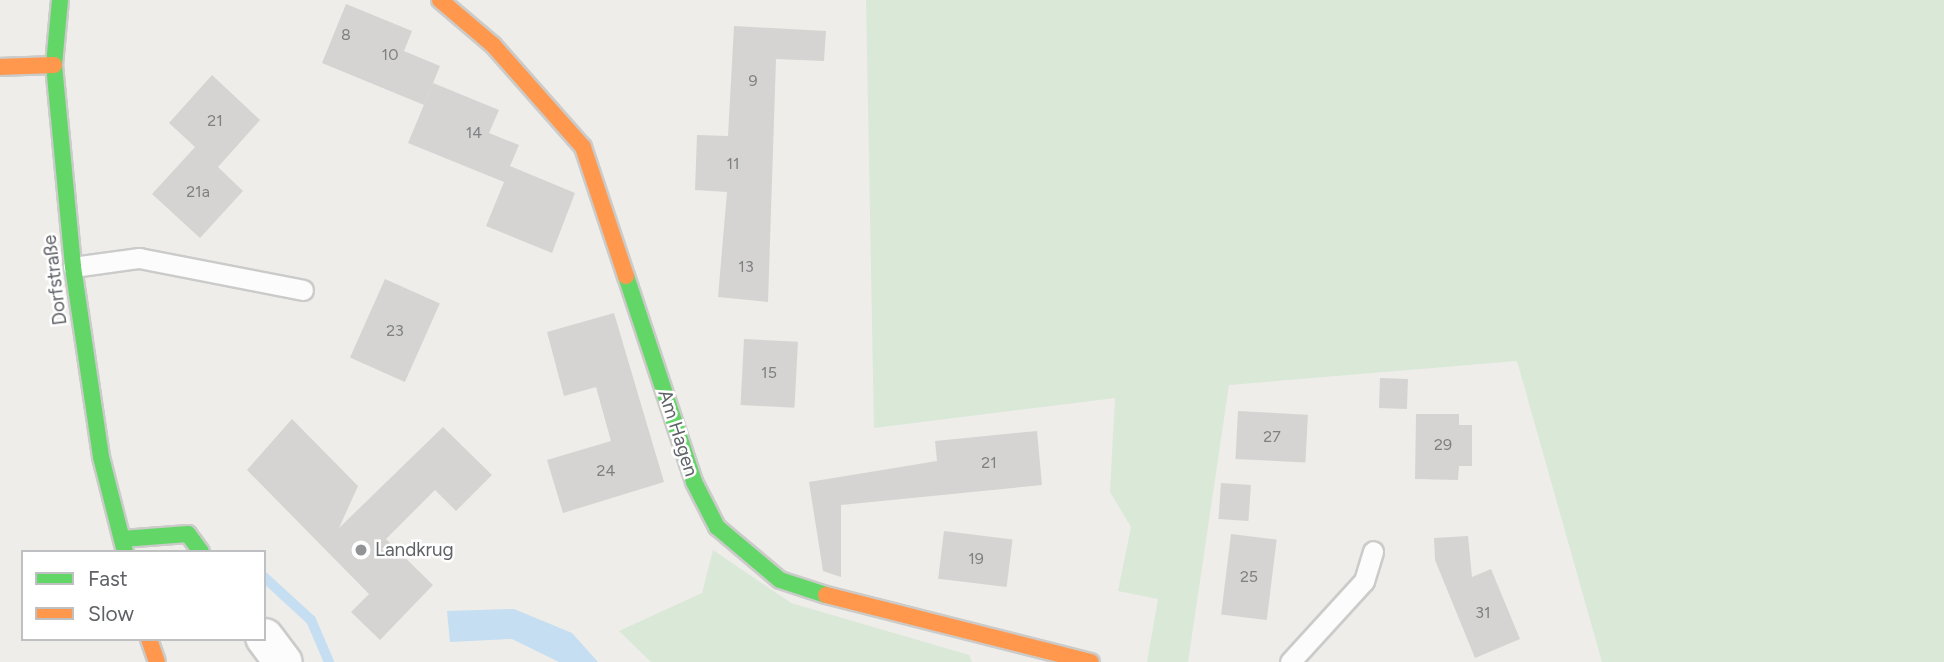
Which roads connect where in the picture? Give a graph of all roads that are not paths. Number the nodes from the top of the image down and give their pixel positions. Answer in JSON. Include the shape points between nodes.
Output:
{"nodes":[{"id":1,"x":60,"y":0,"type":"edge"},
{"id":2,"x":440,"y":0,"type":"edge"},
{"id":3,"x":54,"y":65,"type":"junction"},
{"id":4,"x":0,"y":67,"type":"edge"},
{"id":5,"x":72,"y":267,"type":"junction"},
{"id":6,"x":303,"y":290,"type":"dead end"},
{"id":7,"x":124,"y":545,"type":"edge"},
{"id":8,"x":200,"y":550,"type":"edge"},
{"id":9,"x":1373,"y":551,"type":"dead end"},
{"id":10,"x":266,"y":640,"type":"edge"},
{"id":11,"x":150,"y":641,"type":"edge"},
{"id":12,"x":157,"y":662,"type":"edge"},
{"id":13,"x":283,"y":662,"type":"edge"},
{"id":14,"x":1091,"y":662,"type":"edge"},
{"id":15,"x":1290,"y":662,"type":"edge"}],
"edges":[{"from":1,"to":3,"type":"street","name":"Dorfstraße"},
{"from":2,"to":14,"type":"street","name":"Am Hagen","via":[[492,45],[583,147],[694,482],[717,527],[780,580],[885,614]]},
{"from":3,"to":4,"type":"street"},
{"from":3,"to":5,"type":"street","name":"Dorfstraße"},
{"from":5,"to":6,"type":"lane","via":[[139,258]]},
{"from":5,"to":7,"type":"street","name":"Dorfstraße","via":[[101,457]]},
{"from":7,"to":8,"type":"street","via":[[188,534]]},
{"from":9,"to":15,"type":"lane","via":[[1364,581]]},
{"from":10,"to":13,"type":"street"},
{"from":11,"to":12,"type":"street"}]}
